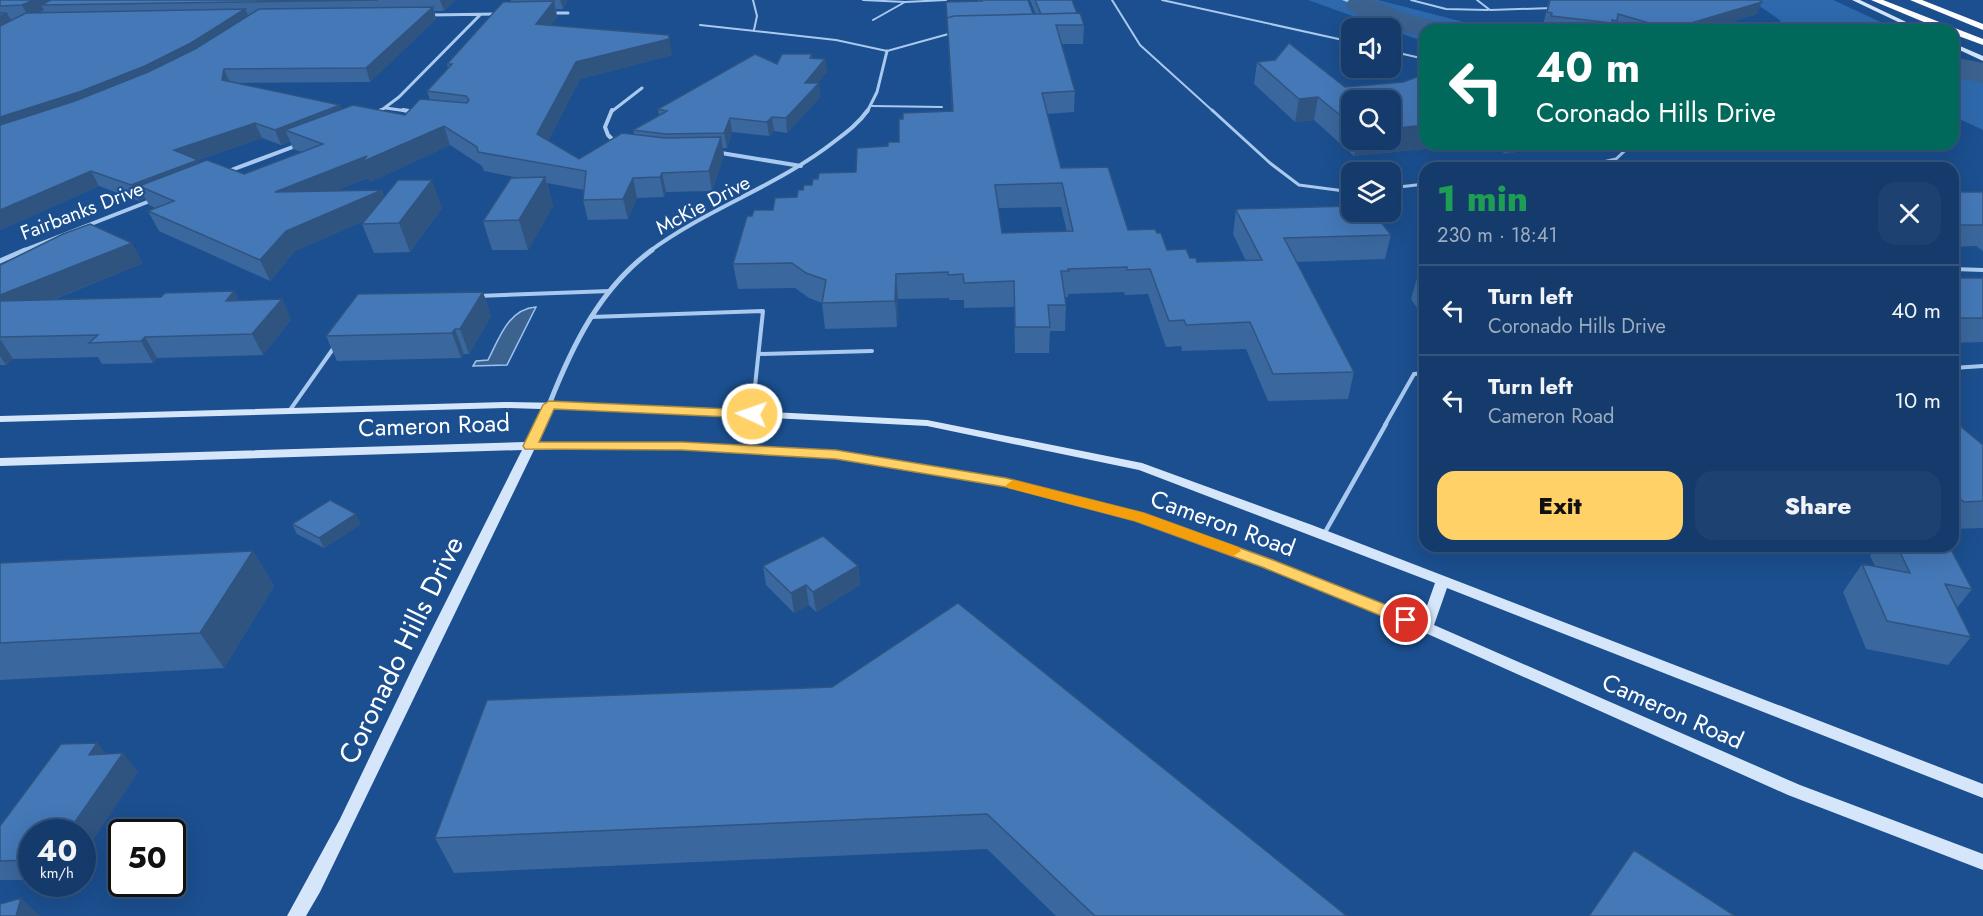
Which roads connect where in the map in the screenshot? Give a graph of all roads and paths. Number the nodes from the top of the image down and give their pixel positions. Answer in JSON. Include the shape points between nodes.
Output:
{"nodes":[{"id":1,"x":753,"y":0,"type":"edge"},
{"id":2,"x":863,"y":0,"type":"edge"},
{"id":3,"x":946,"y":0,"type":"edge"},
{"id":4,"x":1112,"y":0,"type":"edge"},
{"id":5,"x":1162,"y":0,"type":"edge"},
{"id":6,"x":1411,"y":0,"type":"edge"},
{"id":7,"x":1477,"y":0,"type":"edge"},
{"id":8,"x":1855,"y":0,"type":"edge"},
{"id":9,"x":1875,"y":0,"type":"edge"},
{"id":10,"x":1914,"y":0,"type":"edge"},
{"id":11,"x":1932,"y":0,"type":"edge"},
{"id":12,"x":905,"y":2,"type":"junction"},
{"id":13,"x":1559,"y":8,"type":"edge"},
{"id":14,"x":1490,"y":10,"type":"junction"},
{"id":15,"x":568,"y":12,"type":"dead end"},
{"id":16,"x":546,"y":13,"type":"edge"},
{"id":17,"x":480,"y":14,"type":"junction"},
{"id":18,"x":502,"y":14,"type":"edge"},
{"id":19,"x":420,"y":15,"type":"edge"},
{"id":20,"x":873,"y":20,"type":"dead end"},
{"id":21,"x":1983,"y":22,"type":"edge"},
{"id":22,"x":1907,"y":24,"type":"edge"},
{"id":23,"x":1937,"y":24,"type":"edge"},
{"id":24,"x":700,"y":25,"type":"dead end"},
{"id":25,"x":1983,"y":27,"type":"edge"},
{"id":26,"x":754,"y":30,"type":"junction"},
{"id":27,"x":954,"y":32,"type":"edge"},
{"id":28,"x":1959,"y":33,"type":"edge"},
{"id":29,"x":1341,"y":40,"type":"edge"},
{"id":30,"x":1983,"y":42,"type":"edge"},
{"id":31,"x":1959,"y":48,"type":"edge"},
{"id":32,"x":887,"y":51,"type":"junction"},
{"id":33,"x":1401,"y":54,"type":"edge"},
{"id":34,"x":1419,"y":58,"type":"edge"},
{"id":35,"x":1983,"y":59,"type":"edge"},
{"id":36,"x":642,"y":88,"type":"dead end"},
{"id":37,"x":872,"y":106,"type":"junction"},
{"id":38,"x":942,"y":107,"type":"dead end"},
{"id":39,"x":386,"y":108,"type":"junction"},
{"id":40,"x":417,"y":112,"type":"edge"},
{"id":41,"x":376,"y":114,"type":"edge"},
{"id":42,"x":299,"y":144,"type":"edge"},
{"id":43,"x":621,"y":147,"type":"edge"},
{"id":44,"x":1630,"y":150,"type":"edge"},
{"id":45,"x":711,"y":152,"type":"edge"},
{"id":46,"x":1609,"y":162,"type":"edge"},
{"id":47,"x":801,"y":166,"type":"junction"},
{"id":48,"x":221,"y":174,"type":"edge"},
{"id":49,"x":1419,"y":185,"type":"edge"},
{"id":50,"x":1401,"y":187,"type":"edge"},
{"id":51,"x":1341,"y":193,"type":"edge"},
{"id":52,"x":165,"y":195,"type":"edge"},
{"id":53,"x":0,"y":261,"type":"edge"},
{"id":54,"x":1959,"y":269,"type":"edge"},
{"id":55,"x":1983,"y":270,"type":"edge"},
{"id":56,"x":610,"y":291,"type":"junction"},
{"id":57,"x":472,"y":297,"type":"edge"},
{"id":58,"x":591,"y":317,"type":"junction"},
{"id":59,"x":340,"y":338,"type":"edge"},
{"id":60,"x":872,"y":351,"type":"dead end"},
{"id":61,"x":759,"y":354,"type":"junction"},
{"id":62,"x":1983,"y":366,"type":"edge"},
{"id":63,"x":1959,"y":368,"type":"edge"},
{"id":64,"x":1419,"y":374,"type":"edge"},
{"id":65,"x":549,"y":405,"type":"junction"},
{"id":66,"x":290,"y":410,"type":"junction"},
{"id":67,"x":752,"y":414,"type":"junction"},
{"id":68,"x":0,"y":419,"type":"edge"},
{"id":69,"x":530,"y":446,"type":"junction"},
{"id":70,"x":0,"y":462,"type":"edge"},
{"id":71,"x":1324,"y":535,"type":"junction"},
{"id":72,"x":1443,"y":581,"type":"junction"},
{"id":73,"x":1426,"y":627,"type":"junction"},
{"id":74,"x":1983,"y":791,"type":"edge"},
{"id":75,"x":1983,"y":862,"type":"edge"},
{"id":76,"x":296,"y":916,"type":"edge"}],
"edges":[{"from":1,"to":26,"type":"lane","via":[[757,16]]},
{"from":2,"to":12,"type":"lane"},
{"from":3,"to":12,"type":"lane"},
{"from":4,"to":51,"type":"lane","via":[[1140,45],[1270,163],[1299,185]]},
{"from":5,"to":29,"type":"lane"},
{"from":6,"to":14,"type":"lane","via":[[1446,9]]},
{"from":7,"to":14,"type":"lane"},
{"from":8,"to":22,"type":"main road"},
{"from":9,"to":23,"type":"highway"},
{"from":10,"to":25,"type":"highway"},
{"from":11,"to":21,"type":"highway"},
{"from":12,"to":20,"type":"lane"},
{"from":13,"to":14,"type":"lane"},
{"from":15,"to":16,"type":"street"},
{"from":17,"to":18,"type":"street"},
{"from":17,"to":19,"type":"street"},
{"from":17,"to":39,"type":"street"},
{"from":24,"to":26,"type":"lane"},
{"from":26,"to":32,"type":"lane"},
{"from":27,"to":32,"type":"lane"},
{"from":28,"to":30,"type":"highway"},
{"from":31,"to":35,"type":"main road"},
{"from":32,"to":37,"type":"street"},
{"from":33,"to":34,"type":"lane"},
{"from":36,"to":43,"type":"street","via":[[612,108],[606,122],[609,137]]},
{"from":37,"to":38,"type":"lane"},
{"from":37,"to":47,"type":"street","name":"McKie Drive","via":[[830,147]]},
{"from":39,"to":40,"type":"street"},
{"from":39,"to":41,"type":"street"},
{"from":42,"to":48,"type":"street"},
{"from":44,"to":46,"type":"lane"},
{"from":45,"to":47,"type":"street"},
{"from":47,"to":56,"type":"street","name":"McKie Drive","via":[[669,238],[633,263]]},
{"from":49,"to":50,"type":"lane"},
{"from":52,"to":53,"type":"street","name":"Fairbanks Drive"},
{"from":54,"to":55,"type":"lane"},
{"from":56,"to":57,"type":"lane"},
{"from":56,"to":58,"type":"street","name":"McKie Drive"},
{"from":58,"to":61,"type":"lane","via":[[763,311]]},
{"from":58,"to":65,"type":"street","name":"McKie Drive"},
{"from":59,"to":66,"type":"lane"},
{"from":60,"to":61,"type":"lane"},
{"from":61,"to":67,"type":"lane"},
{"from":62,"to":63,"type":"lane"},
{"from":64,"to":71,"type":"lane","via":[[1414,374]]},
{"from":65,"to":66,"type":"main road","name":"Cameron Road"},
{"from":65,"to":67,"type":"main road","name":"Cameron Road"},
{"from":65,"to":69,"type":"main road","name":"Coronado Hills Drive"},
{"from":66,"to":68,"type":"main road","name":"Cameron Road"},
{"from":67,"to":71,"type":"main road","name":"Cameron Road","via":[[927,423],[1142,467]]},
{"from":69,"to":70,"type":"main road","name":"Cameron Road"},
{"from":69,"to":73,"type":"main road","name":"Cameron Road","via":[[682,446],[836,454],[1006,483],[1139,517]]},
{"from":69,"to":76,"type":"main road","name":"Coronado Hills Drive","via":[[377,761]]},
{"from":71,"to":72,"type":"main road","name":"Cameron Road"},
{"from":72,"to":73,"type":"main road"},
{"from":72,"to":74,"type":"main road","name":"Cameron Road"},
{"from":73,"to":75,"type":"main road","name":"Cameron Road","via":[[1794,790]]}]}
